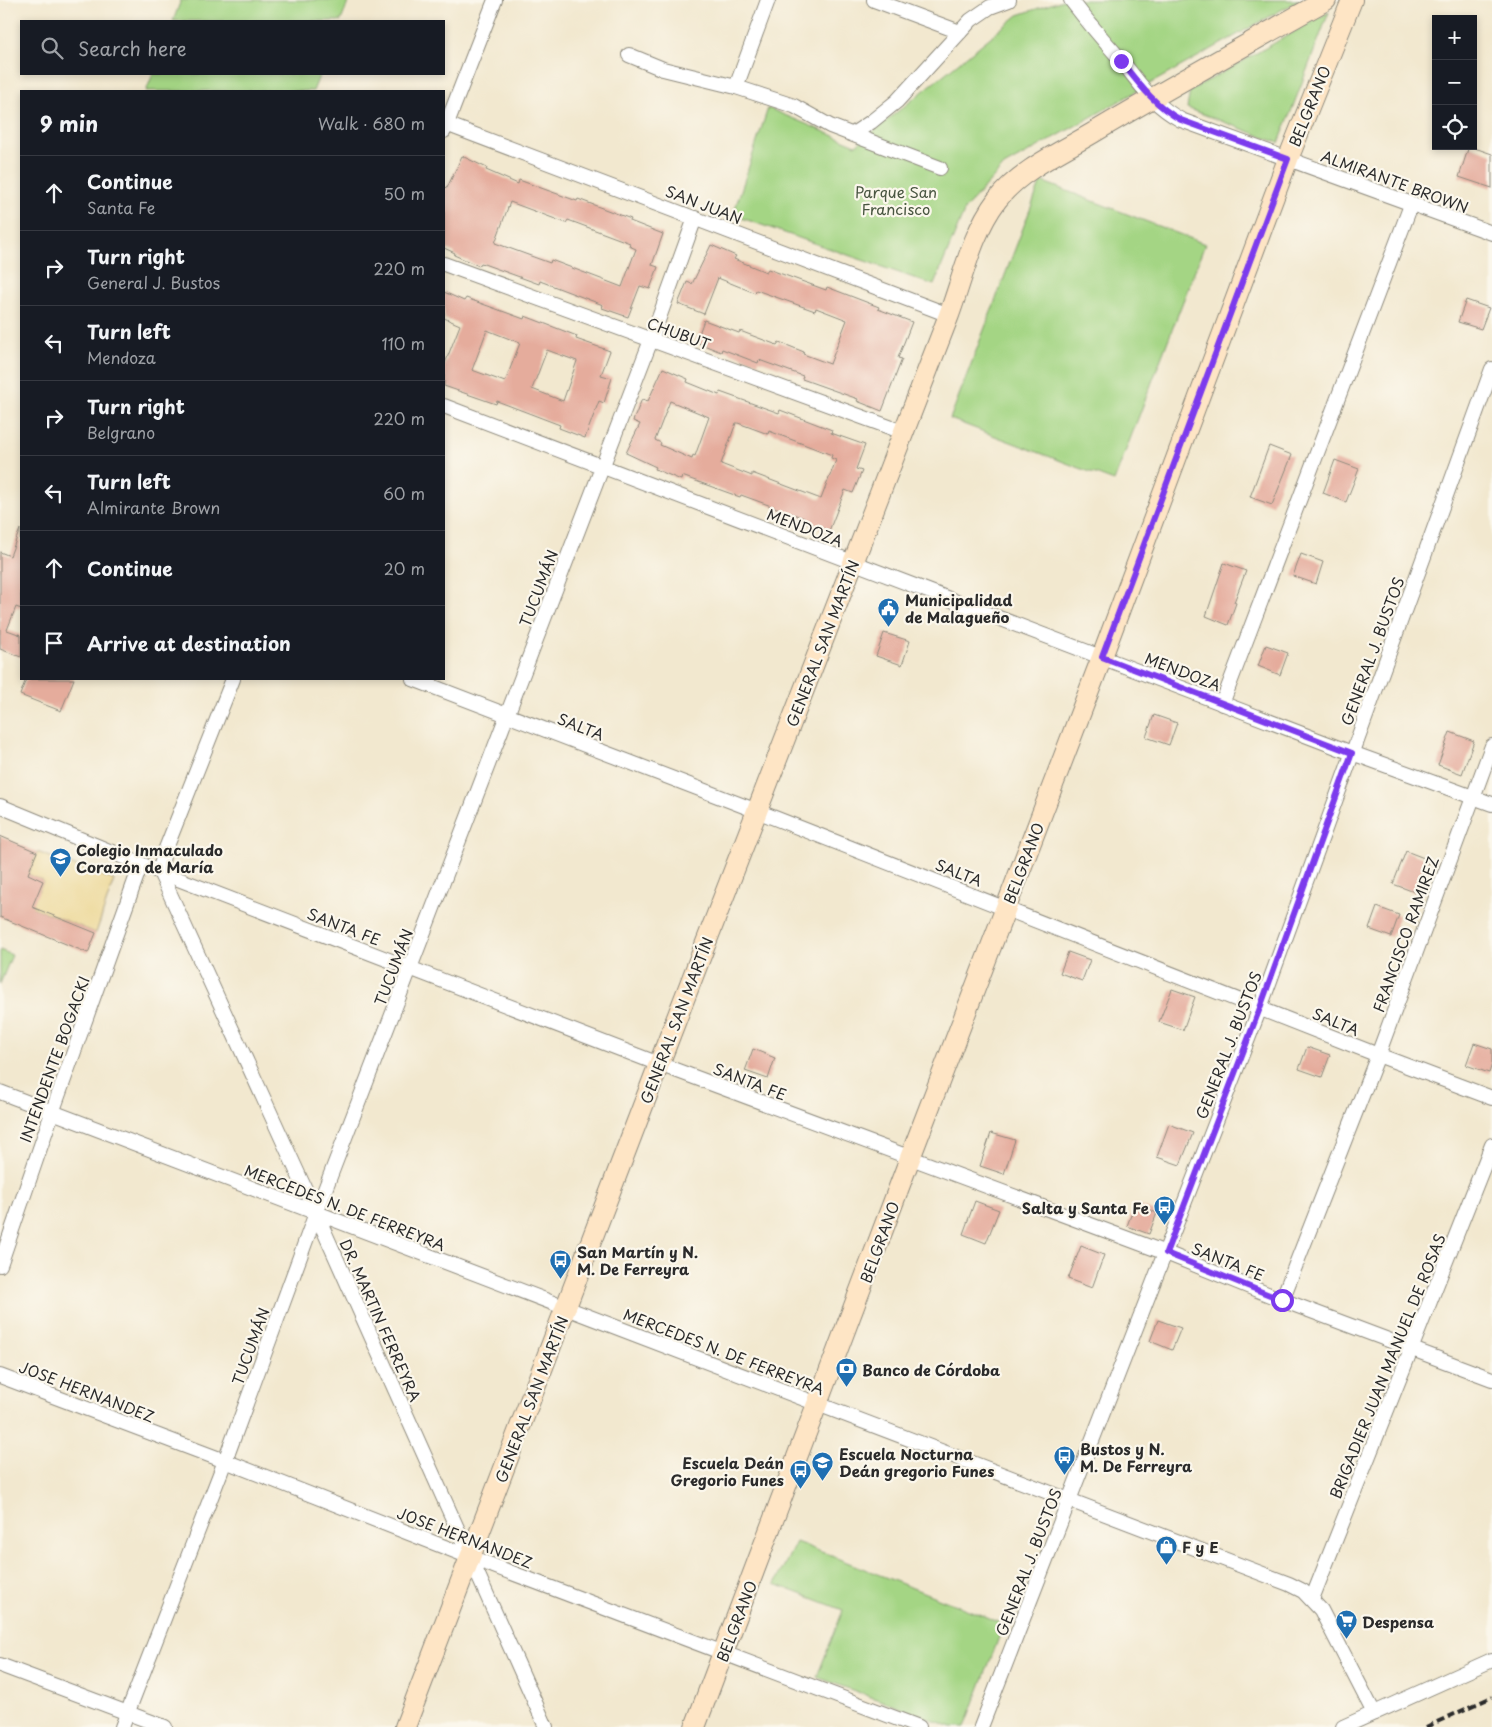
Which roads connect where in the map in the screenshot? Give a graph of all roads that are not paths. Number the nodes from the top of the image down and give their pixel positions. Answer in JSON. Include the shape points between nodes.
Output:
{"nodes":[{"id":1,"x":495,"y":0,"type":"edge"},
{"id":2,"x":768,"y":0,"type":"edge"},
{"id":3,"x":874,"y":0,"type":"edge"},
{"id":4,"x":1009,"y":0,"type":"edge"},
{"id":5,"x":1071,"y":0,"type":"edge"},
{"id":6,"x":1326,"y":0,"type":"edge"},
{"id":7,"x":1352,"y":0,"type":"edge"},
{"id":8,"x":960,"y":32,"type":"junction"},
{"id":9,"x":629,"y":54,"type":"dead end"},
{"id":10,"x":736,"y":87,"type":"junction"},
{"id":11,"x":1151,"y":98,"type":"junction"},
{"id":12,"x":445,"y":127,"type":"edge"},
{"id":13,"x":853,"y":134,"type":"junction"},
{"id":14,"x":1288,"y":159,"type":"junction"},
{"id":15,"x":940,"y":168,"type":"dead end"},
{"id":16,"x":1411,"y":205,"type":"junction"},
{"id":17,"x":695,"y":218,"type":"junction"},
{"id":18,"x":1492,"y":234,"type":"edge"},
{"id":19,"x":445,"y":264,"type":"edge"},
{"id":20,"x":950,"y":315,"type":"junction"},
{"id":21,"x":651,"y":340,"type":"junction"},
{"id":22,"x":1492,"y":369,"type":"edge"},
{"id":23,"x":445,"y":406,"type":"edge"},
{"id":24,"x":903,"y":432,"type":"junction"},
{"id":25,"x":602,"y":467,"type":"junction"},
{"id":26,"x":853,"y":562,"type":"junction"},
{"id":27,"x":1102,"y":657,"type":"junction"},
{"id":28,"x":233,"y":680,"type":"edge"},
{"id":29,"x":416,"y":680,"type":"edge"},
{"id":30,"x":1222,"y":704,"type":"junction"},
{"id":31,"x":507,"y":716,"type":"junction"},
{"id":32,"x":1492,"y":746,"type":"edge"},
{"id":33,"x":1352,"y":753,"type":"junction"},
{"id":34,"x":1473,"y":796,"type":"junction"},
{"id":35,"x":1492,"y":804,"type":"edge"},
{"id":36,"x":0,"y":806,"type":"edge"},
{"id":37,"x":757,"y":810,"type":"junction"},
{"id":38,"x":141,"y":864,"type":"junction"},
{"id":39,"x":160,"y":872,"type":"junction"},
{"id":40,"x":1006,"y":908,"type":"junction"},
{"id":41,"x":410,"y":968,"type":"junction"},
{"id":42,"x":1260,"y":1008,"type":"junction"},
{"id":43,"x":1378,"y":1055,"type":"junction"},
{"id":44,"x":659,"y":1064,"type":"junction"},
{"id":45,"x":0,"y":1092,"type":"edge"},
{"id":46,"x":1492,"y":1098,"type":"edge"},
{"id":47,"x":52,"y":1112,"type":"junction"},
{"id":48,"x":1492,"y":1145,"type":"edge"},
{"id":49,"x":910,"y":1158,"type":"junction"},
{"id":50,"x":316,"y":1213,"type":"junction"},
{"id":51,"x":1166,"y":1253,"type":"junction"},
{"id":52,"x":0,"y":1265,"type":"edge"},
{"id":53,"x":1282,"y":1300,"type":"junction"},
{"id":54,"x":566,"y":1309,"type":"junction"},
{"id":55,"x":1412,"y":1348,"type":"junction"},
{"id":56,"x":0,"y":1376,"type":"edge"},
{"id":57,"x":1492,"y":1379,"type":"edge"},
{"id":58,"x":818,"y":1405,"type":"junction"},
{"id":59,"x":225,"y":1461,"type":"junction"},
{"id":60,"x":1070,"y":1501,"type":"junction"},
{"id":61,"x":470,"y":1557,"type":"junction"},
{"id":62,"x":1312,"y":1599,"type":"junction"},
{"id":63,"x":724,"y":1652,"type":"junction"},
{"id":64,"x":1492,"y":1660,"type":"edge"},
{"id":65,"x":0,"y":1665,"type":"edge"},
{"id":66,"x":128,"y":1713,"type":"junction"},
{"id":67,"x":1374,"y":1713,"type":"junction"},
{"id":68,"x":122,"y":1727,"type":"edge"},
{"id":69,"x":165,"y":1727,"type":"edge"},
{"id":70,"x":405,"y":1727,"type":"edge"},
{"id":71,"x":546,"y":1727,"type":"edge"},
{"id":72,"x":695,"y":1727,"type":"edge"},
{"id":73,"x":919,"y":1727,"type":"edge"},
{"id":74,"x":981,"y":1727,"type":"edge"},
{"id":75,"x":1343,"y":1727,"type":"edge"}],
"edges":[{"from":1,"to":12,"type":"street"},
{"from":2,"to":10,"type":"street"},
{"from":3,"to":8,"type":"street"},
{"from":4,"to":8,"type":"street","via":[[990,7]]},
{"from":5,"to":11,"type":"street","name":"ALMIRANTE BROWN"},
{"from":6,"to":11,"type":"main road","name":"GENERAL SAN MARTÍN"},
{"from":7,"to":14,"type":"main road","name":"BELGRANO"},
{"from":8,"to":13,"type":"street","via":[[897,101]]},
{"from":9,"to":10,"type":"street","via":[[663,69]]},
{"from":10,"to":13,"type":"street","via":[[794,106],[830,126]]},
{"from":11,"to":14,"type":"street","name":"ALMIRANTE BROWN","via":[[1181,120]]},
{"from":11,"to":20,"type":"main road","name":"GENERAL SAN MARTÍN","via":[[1036,167],[1014,182],[998,199],[976,239]]},
{"from":12,"to":17,"type":"street","name":"SAN JUAN"},
{"from":13,"to":15,"type":"street"},
{"from":14,"to":16,"type":"street","name":"ALMIRANTE BROWN"},
{"from":14,"to":27,"type":"main road","name":"BELGRANO"},
{"from":16,"to":18,"type":"street","name":"ALMIRANTE BROWN"},
{"from":16,"to":30,"type":"street"},
{"from":17,"to":20,"type":"street","name":"SAN JUAN"},
{"from":17,"to":21,"type":"street","name":"TUCUMÁN"},
{"from":19,"to":21,"type":"street","name":"CHUBUT"},
{"from":20,"to":24,"type":"main road","name":"GENERAL SAN MARTÍN"},
{"from":21,"to":24,"type":"street","name":"CHUBUT"},
{"from":21,"to":25,"type":"street","name":"TUCUMÁN"},
{"from":22,"to":33,"type":"street","name":"GENERAL J. BUSTOS"},
{"from":23,"to":25,"type":"street","name":"MENDOZA"},
{"from":24,"to":26,"type":"main road","name":"GENERAL SAN MARTÍN"},
{"from":25,"to":26,"type":"street","name":"MENDOZA"},
{"from":25,"to":31,"type":"street","name":"TUCUMÁN"},
{"from":26,"to":27,"type":"street","name":"MENDOZA"},
{"from":26,"to":37,"type":"main road","name":"GENERAL SAN MARTÍN"},
{"from":27,"to":30,"type":"street","name":"MENDOZA"},
{"from":27,"to":40,"type":"main road","name":"BELGRANO"},
{"from":28,"to":39,"type":"street","via":[[163,856]]},
{"from":29,"to":31,"type":"street","name":"SALTA"},
{"from":30,"to":33,"type":"street","name":"MENDOZA"},
{"from":31,"to":37,"type":"street","name":"SALTA"},
{"from":31,"to":41,"type":"street","name":"TUCUMÁN"},
{"from":32,"to":34,"type":"street","name":"FRANCISCO RAMIREZ"},
{"from":33,"to":34,"type":"street","name":"MENDOZA"},
{"from":33,"to":42,"type":"street","name":"GENERAL J. BUSTOS"},
{"from":34,"to":35,"type":"street","name":"MENDOZA"},
{"from":34,"to":43,"type":"street","name":"FRANCISCO RAMIREZ"},
{"from":36,"to":38,"type":"street","name":"SANTA FE"},
{"from":37,"to":40,"type":"street","name":"SALTA"},
{"from":37,"to":44,"type":"main road","name":"GENERAL SAN MARTÍN"},
{"from":38,"to":39,"type":"street","name":"SANTA FE"},
{"from":38,"to":47,"type":"street","name":"INTENDENTE BOGACKI"},
{"from":39,"to":41,"type":"street","name":"SANTA FE"},
{"from":39,"to":50,"type":"street","name":"DR. MARTIN FERREYRA"},
{"from":40,"to":42,"type":"street","name":"SALTA"},
{"from":40,"to":49,"type":"main road","name":"BELGRANO"},
{"from":41,"to":44,"type":"street","name":"SANTA FE"},
{"from":41,"to":50,"type":"street","name":"TUCUMÁN"},
{"from":42,"to":43,"type":"street","name":"SALTA"},
{"from":42,"to":51,"type":"street","name":"GENERAL J. BUSTOS"},
{"from":43,"to":46,"type":"street","name":"SALTA"},
{"from":43,"to":53,"type":"street","name":"FRANCISCO RAMIREZ"},
{"from":44,"to":49,"type":"street","name":"SANTA FE"},
{"from":44,"to":54,"type":"main road","name":"GENERAL SAN MARTÍN"},
{"from":45,"to":47,"type":"street","name":"MERCEDES N. DE FERREYRA"},
{"from":47,"to":50,"type":"street","name":"MERCEDES N. DE FERREYRA"},
{"from":47,"to":52,"type":"street","name":"INTENDENTE BOGACKI"},
{"from":48,"to":55,"type":"street","name":"BRIGADIER JUAN MANUEL DE ROSAS"},
{"from":49,"to":51,"type":"street","name":"SANTA FE"},
{"from":49,"to":58,"type":"main road","name":"BELGRANO"},
{"from":50,"to":54,"type":"street","name":"MERCEDES N. DE FERREYRA"},
{"from":50,"to":59,"type":"street","name":"TUCUMÁN"},
{"from":50,"to":61,"type":"street","name":"DR. MARTIN FERREYRA"},
{"from":51,"to":53,"type":"street","name":"SANTA FE"},
{"from":51,"to":60,"type":"street","name":"GENERAL J. BUSTOS"},
{"from":53,"to":55,"type":"street","name":"SANTA FE"},
{"from":54,"to":58,"type":"street","name":"MERCEDES N. DE FERREYRA"},
{"from":54,"to":61,"type":"main road","name":"GENERAL SAN MARTÍN"},
{"from":55,"to":57,"type":"street","name":"SANTA FE"},
{"from":55,"to":62,"type":"street","name":"BRIGADIER JUAN MANUEL DE ROSAS"},
{"from":56,"to":59,"type":"street","name":"JOSE HERNANDEZ"},
{"from":58,"to":60,"type":"street","name":"MERCEDES N. DE FERREYRA"},
{"from":58,"to":63,"type":"main road","name":"BELGRANO"},
{"from":59,"to":61,"type":"street","name":"JOSE HERNANDEZ"},
{"from":59,"to":66,"type":"street","name":"TUCUMÁN"},
{"from":60,"to":62,"type":"street","name":"MERCEDES N. DE FERREYRA","via":[[1289,1584]]},
{"from":60,"to":74,"type":"street","name":"GENERAL J. BUSTOS"},
{"from":61,"to":63,"type":"street","name":"JOSE HERNANDEZ"},
{"from":61,"to":70,"type":"main road","name":"GENERAL SAN MARTÍN"},
{"from":61,"to":71,"type":"street","name":"DR. MARTIN FERREYRA"},
{"from":62,"to":67,"type":"street","name":"MERCEDES N. DE FERREYRA","via":[[1321,1610]]},
{"from":63,"to":72,"type":"main road","name":"BELGRANO"},
{"from":63,"to":73,"type":"street","name":"JOSE HERNANDEZ"},
{"from":64,"to":67,"type":"street"},
{"from":65,"to":66,"type":"street"},
{"from":66,"to":68,"type":"street","name":"TUCUMÁN"},
{"from":66,"to":69,"type":"street"},
{"from":67,"to":75,"type":"street"}]}
